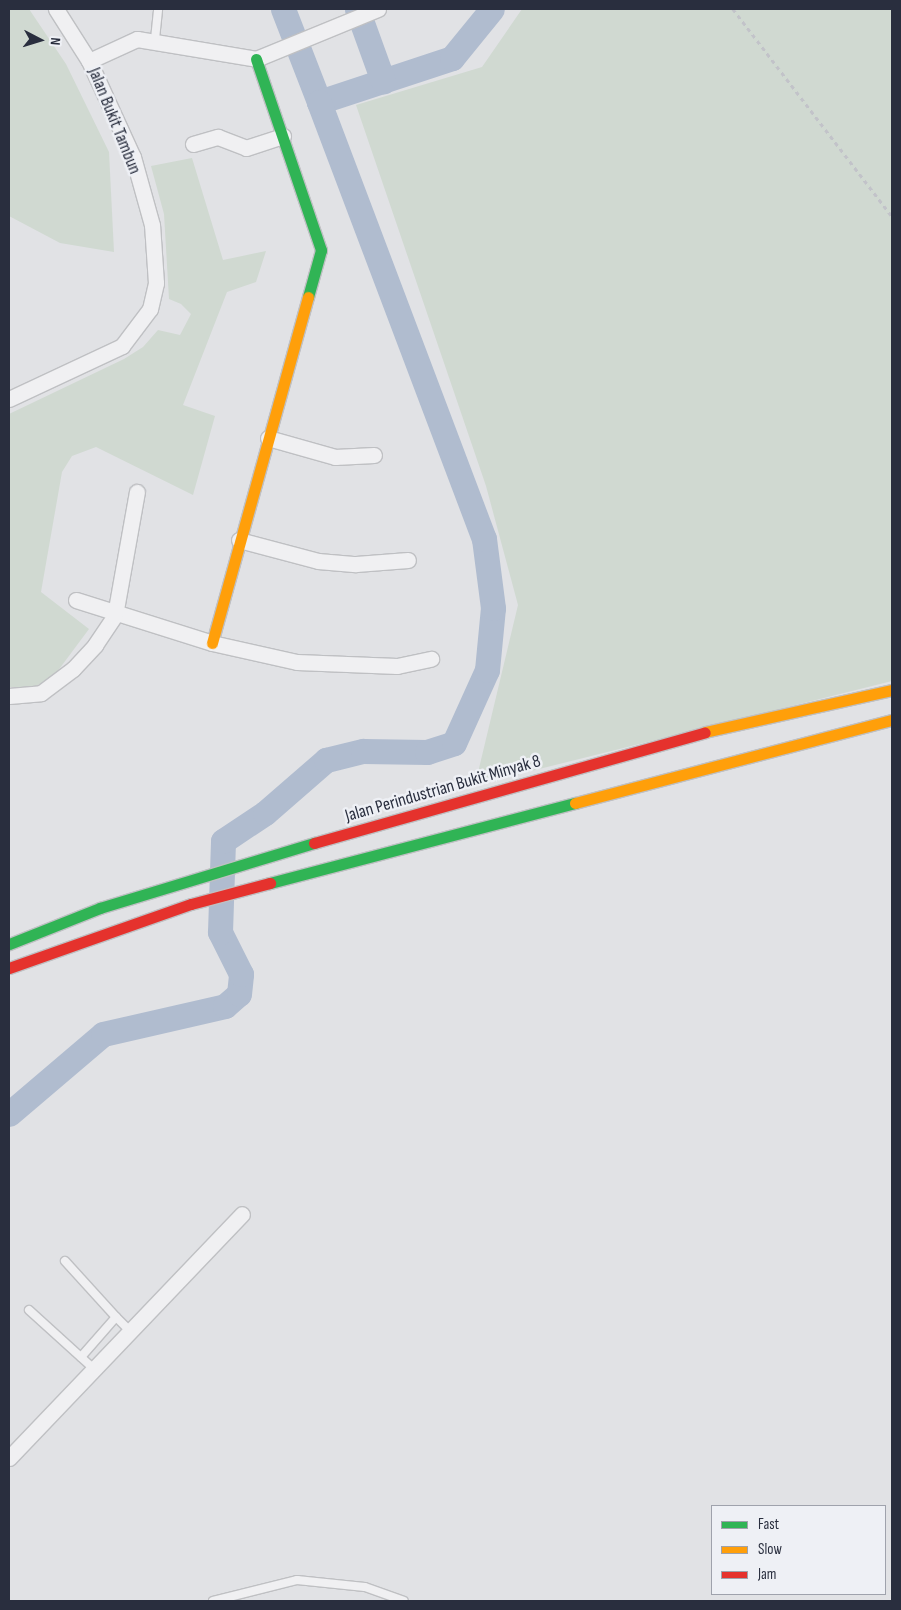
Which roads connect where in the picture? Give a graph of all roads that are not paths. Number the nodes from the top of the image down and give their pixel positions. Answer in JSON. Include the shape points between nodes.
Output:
{"nodes":[{"id":1,"x":56,"y":9,"type":"edge"},
{"id":2,"x":158,"y":9,"type":"edge"},
{"id":3,"x":374,"y":11,"type":"edge"},
{"id":4,"x":155,"y":39,"type":"junction"},
{"id":5,"x":256,"y":59,"type":"junction"},
{"id":6,"x":89,"y":61,"type":"junction"},
{"id":7,"x":283,"y":136,"type":"junction"},
{"id":8,"x":193,"y":144,"type":"dead end"},
{"id":9,"x":9,"y":399,"type":"edge"},
{"id":10,"x":268,"y":438,"type":"junction"},
{"id":11,"x":374,"y":455,"type":"dead end"},
{"id":12,"x":137,"y":492,"type":"dead end"},
{"id":13,"x":239,"y":540,"type":"junction"},
{"id":14,"x":408,"y":560,"type":"dead end"},
{"id":15,"x":76,"y":600,"type":"dead end"},
{"id":16,"x":115,"y":615,"type":"junction"},
{"id":17,"x":212,"y":643,"type":"junction"},
{"id":18,"x":431,"y":659,"type":"dead end"},
{"id":19,"x":892,"y":690,"type":"edge"},
{"id":20,"x":9,"y":696,"type":"edge"},
{"id":21,"x":892,"y":720,"type":"edge"},
{"id":22,"x":740,"y":722,"type":"junction"},
{"id":23,"x":749,"y":747,"type":"junction"},
{"id":24,"x":9,"y":944,"type":"edge"},
{"id":25,"x":9,"y":968,"type":"edge"},
{"id":26,"x":242,"y":1214,"type":"dead end"},
{"id":27,"x":64,"y":1261,"type":"dead end"},
{"id":28,"x":29,"y":1310,"type":"dead end"},
{"id":29,"x":116,"y":1317,"type":"junction"},
{"id":30,"x":130,"y":1331,"type":"junction"},
{"id":31,"x":81,"y":1357,"type":"junction"},
{"id":32,"x":94,"y":1369,"type":"junction"},
{"id":33,"x":9,"y":1458,"type":"edge"},
{"id":34,"x":213,"y":1601,"type":"edge"},
{"id":35,"x":404,"y":1601,"type":"edge"}],
"edges":[{"from":1,"to":6,"type":"street","name":"Jalan Bukit Tambun"},
{"from":2,"to":4,"type":"lane"},
{"from":3,"to":5,"type":"street","via":[[281,46]]},
{"from":4,"to":5,"type":"street"},
{"from":4,"to":6,"type":"street","via":[[120,44]]},
{"from":5,"to":7,"type":"street"},
{"from":6,"to":9,"type":"street","name":"Jalan Bukit Tambun","via":[[126,140],[152,224],[156,283],[150,309],[122,346]]},
{"from":7,"to":8,"type":"street","via":[[246,148],[218,137]]},
{"from":7,"to":10,"type":"street","via":[[321,250]]},
{"from":10,"to":11,"type":"street","via":[[335,457]]},
{"from":10,"to":13,"type":"street"},
{"from":12,"to":16,"type":"street"},
{"from":13,"to":14,"type":"street","via":[[318,561],[356,564]]},
{"from":13,"to":17,"type":"street"},
{"from":15,"to":16,"type":"street"},
{"from":16,"to":17,"type":"street"},
{"from":16,"to":20,"type":"street","via":[[95,645],[73,669],[41,693]]},
{"from":17,"to":18,"type":"street","via":[[297,662],[356,668],[397,666]]},
{"from":19,"to":22,"type":"street","name":"Jalan Perindustrian Bukit Minyak 8"},
{"from":21,"to":23,"type":"street"},
{"from":22,"to":23,"type":"street"},
{"from":22,"to":24,"type":"street","name":"Jalan Perindustrian Bukit Minyak 8","via":[[191,879]]},
{"from":23,"to":25,"type":"street","via":[[191,904],[63,946]]},
{"from":26,"to":30,"type":"street"},
{"from":27,"to":29,"type":"lane"},
{"from":28,"to":31,"type":"lane"},
{"from":29,"to":30,"type":"lane"},
{"from":29,"to":31,"type":"lane"},
{"from":30,"to":32,"type":"street"},
{"from":31,"to":32,"type":"lane"},
{"from":32,"to":33,"type":"street"},
{"from":34,"to":35,"type":"lane","via":[[297,1580],[365,1587]]}]}
